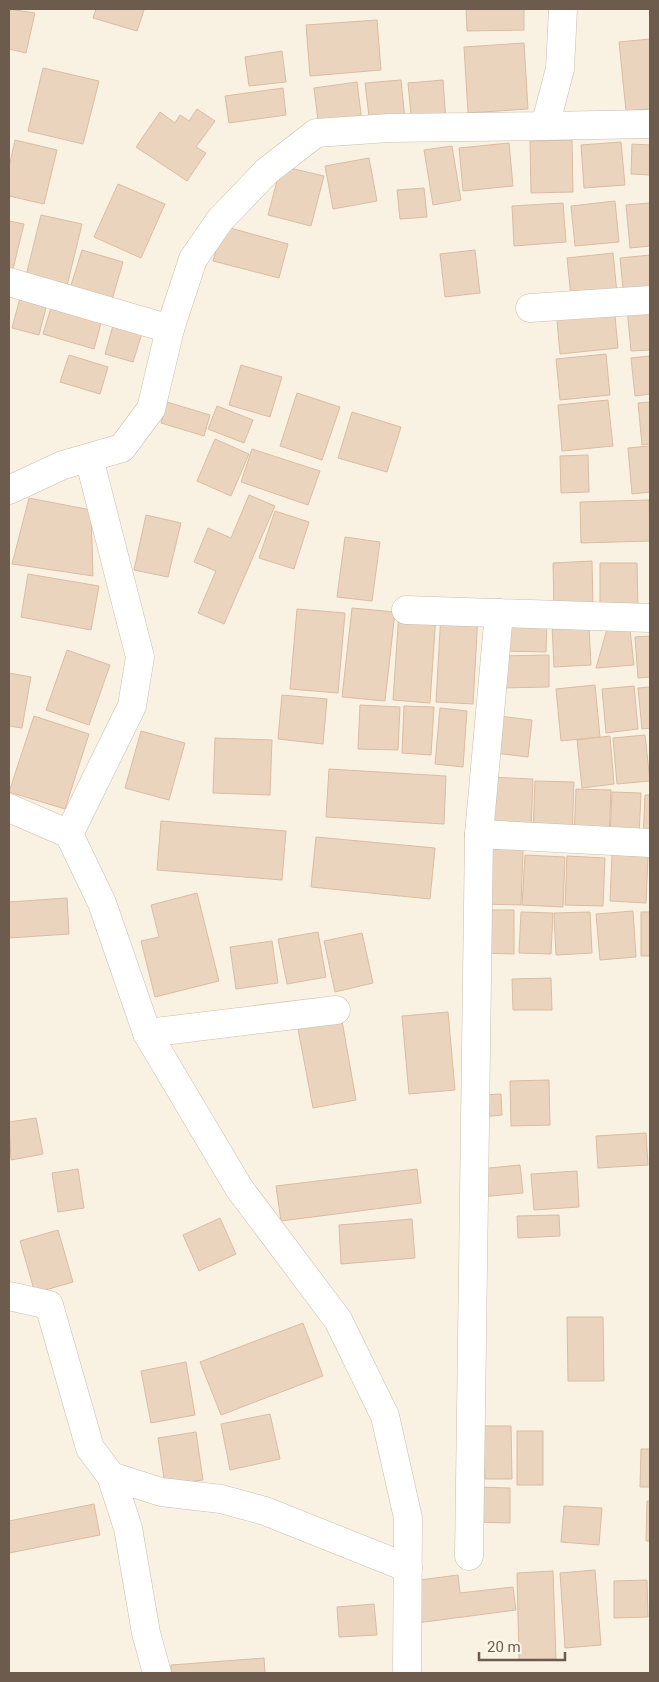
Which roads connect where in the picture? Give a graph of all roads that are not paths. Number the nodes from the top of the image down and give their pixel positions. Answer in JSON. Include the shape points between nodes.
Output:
{"nodes":[{"id":1,"x":562,"y":9,"type":"edge"},
{"id":2,"x":650,"y":124,"type":"edge"},
{"id":3,"x":545,"y":126,"type":"junction"},
{"id":4,"x":9,"y":282,"type":"edge"},
{"id":5,"x":650,"y":300,"type":"edge"},
{"id":6,"x":530,"y":308,"type":"dead end"},
{"id":7,"x":170,"y":329,"type":"junction"},
{"id":8,"x":89,"y":458,"type":"junction"},
{"id":9,"x":9,"y":490,"type":"edge"},
{"id":10,"x":406,"y":610,"type":"dead end"},
{"id":11,"x":499,"y":613,"type":"junction"},
{"id":12,"x":650,"y":618,"type":"edge"},
{"id":13,"x":9,"y":808,"type":"edge"},
{"id":14,"x":69,"y":834,"type":"junction"},
{"id":15,"x":479,"y":834,"type":"junction"},
{"id":16,"x":650,"y":843,"type":"edge"},
{"id":17,"x":336,"y":1010,"type":"dead end"},
{"id":18,"x":147,"y":1033,"type":"junction"},
{"id":19,"x":9,"y":1296,"type":"edge"},
{"id":20,"x":112,"y":1476,"type":"junction"},
{"id":21,"x":468,"y":1556,"type":"dead end"},
{"id":22,"x":408,"y":1568,"type":"junction"},
{"id":23,"x":157,"y":1673,"type":"edge"},
{"id":24,"x":407,"y":1673,"type":"edge"}],
"edges":[{"from":1,"to":3,"type":"street","via":[[560,69]]},
{"from":2,"to":3,"type":"street"},
{"from":3,"to":7,"type":"street","via":[[389,128],[316,134],[267,171],[220,220],[193,259]]},
{"from":4,"to":7,"type":"street"},
{"from":5,"to":6,"type":"street"},
{"from":7,"to":8,"type":"street","via":[[151,409],[122,448]]},
{"from":8,"to":9,"type":"street","via":[[62,465]]},
{"from":8,"to":14,"type":"street","via":[[140,657],[132,706]]},
{"from":10,"to":11,"type":"street"},
{"from":11,"to":12,"type":"street"},
{"from":11,"to":15,"type":"street"},
{"from":13,"to":14,"type":"street"},
{"from":14,"to":18,"type":"street","via":[[102,903]]},
{"from":15,"to":16,"type":"street"},
{"from":15,"to":21,"type":"street"},
{"from":17,"to":18,"type":"street"},
{"from":18,"to":22,"type":"street","via":[[239,1188],[338,1320],[386,1416],[408,1518]]},
{"from":19,"to":20,"type":"street","via":[[49,1305],[90,1448]]},
{"from":20,"to":22,"type":"street","via":[[161,1492],[221,1499],[265,1511]]},
{"from":20,"to":23,"type":"street","via":[[128,1528],[144,1623]]},
{"from":22,"to":24,"type":"street"}]}
